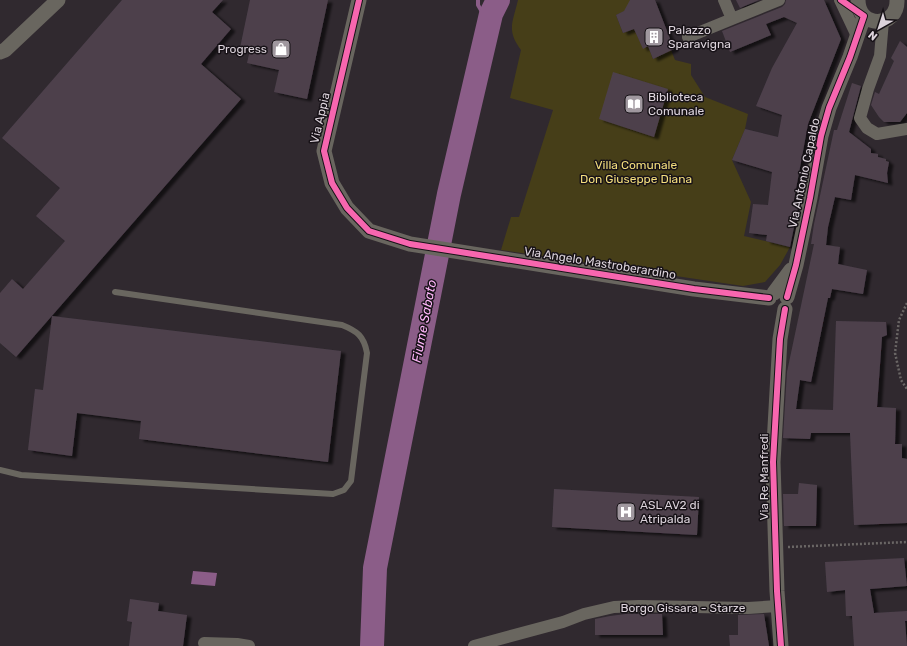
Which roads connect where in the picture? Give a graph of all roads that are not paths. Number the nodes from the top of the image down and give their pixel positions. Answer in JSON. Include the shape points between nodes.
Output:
{"nodes":[{"id":1,"x":58,"y":0,"type":"edge"},
{"id":2,"x":359,"y":0,"type":"edge"},
{"id":3,"x":724,"y":0,"type":"edge"},
{"id":4,"x":780,"y":0,"type":"edge"},
{"id":5,"x":840,"y":0,"type":"edge"},
{"id":6,"x":858,"y":0,"type":"edge"},
{"id":7,"x":900,"y":5,"type":"edge"},
{"id":8,"x":732,"y":19,"type":"junction"},
{"id":9,"x":875,"y":20,"type":"junction"},
{"id":10,"x":857,"y":36,"type":"junction"},
{"id":11,"x":688,"y":37,"type":"dead end"},
{"id":12,"x":0,"y":52,"type":"edge"},
{"id":13,"x":850,"y":57,"type":"junction"},
{"id":14,"x":907,"y":129,"type":"edge"},
{"id":15,"x":460,"y":252,"type":"joint"},
{"id":16,"x":115,"y":292,"type":"dead end"},
{"id":17,"x":777,"y":302,"type":"junction"},
{"id":18,"x":0,"y":470,"type":"edge"},
{"id":19,"x":778,"y":606,"type":"junction"},
{"id":20,"x":204,"y":643,"type":"dead end"},
{"id":21,"x":249,"y":646,"type":"edge"},
{"id":22,"x":474,"y":646,"type":"edge"},
{"id":23,"x":781,"y":646,"type":"edge"}],
"edges":[{"from":1,"to":12,"type":"street"},
{"from":2,"to":15,"type":"street","name":"Via Appia","via":[[324,151],[332,183],[347,208],[369,231],[410,244]]},
{"from":3,"to":8,"type":"street"},
{"from":4,"to":8,"type":"street"},
{"from":5,"to":9,"type":"street"},
{"from":5,"to":10,"type":"street"},
{"from":6,"to":9,"type":"street","via":[[860,11]]},
{"from":7,"to":9,"type":"street","via":[[893,15]]},
{"from":8,"to":11,"type":"street"},
{"from":9,"to":10,"type":"street"},
{"from":9,"to":13,"type":"street"},
{"from":9,"to":14,"type":"street","via":[[880,56],[860,118],[867,128],[877,134]]},
{"from":10,"to":13,"type":"street"},
{"from":13,"to":17,"type":"street","name":"Via Antonio Capaldo","via":[[829,108],[821,136],[796,265]]},
{"from":15,"to":17,"type":"street","name":"Via Angelo Mastroberardino"},
{"from":16,"to":18,"type":"lane","via":[[342,325],[354,330],[365,341],[367,353],[351,481],[344,490],[333,494],[21,475]]},
{"from":17,"to":19,"type":"street","name":"Via Re Manfredi","via":[[780,339],[773,462]]},
{"from":19,"to":22,"type":"street","name":"Borgo Gissara - Starze","via":[[614,607]]},
{"from":19,"to":23,"type":"street","name":"Via Re Manfredi"},
{"from":20,"to":21,"type":"street"}]}
